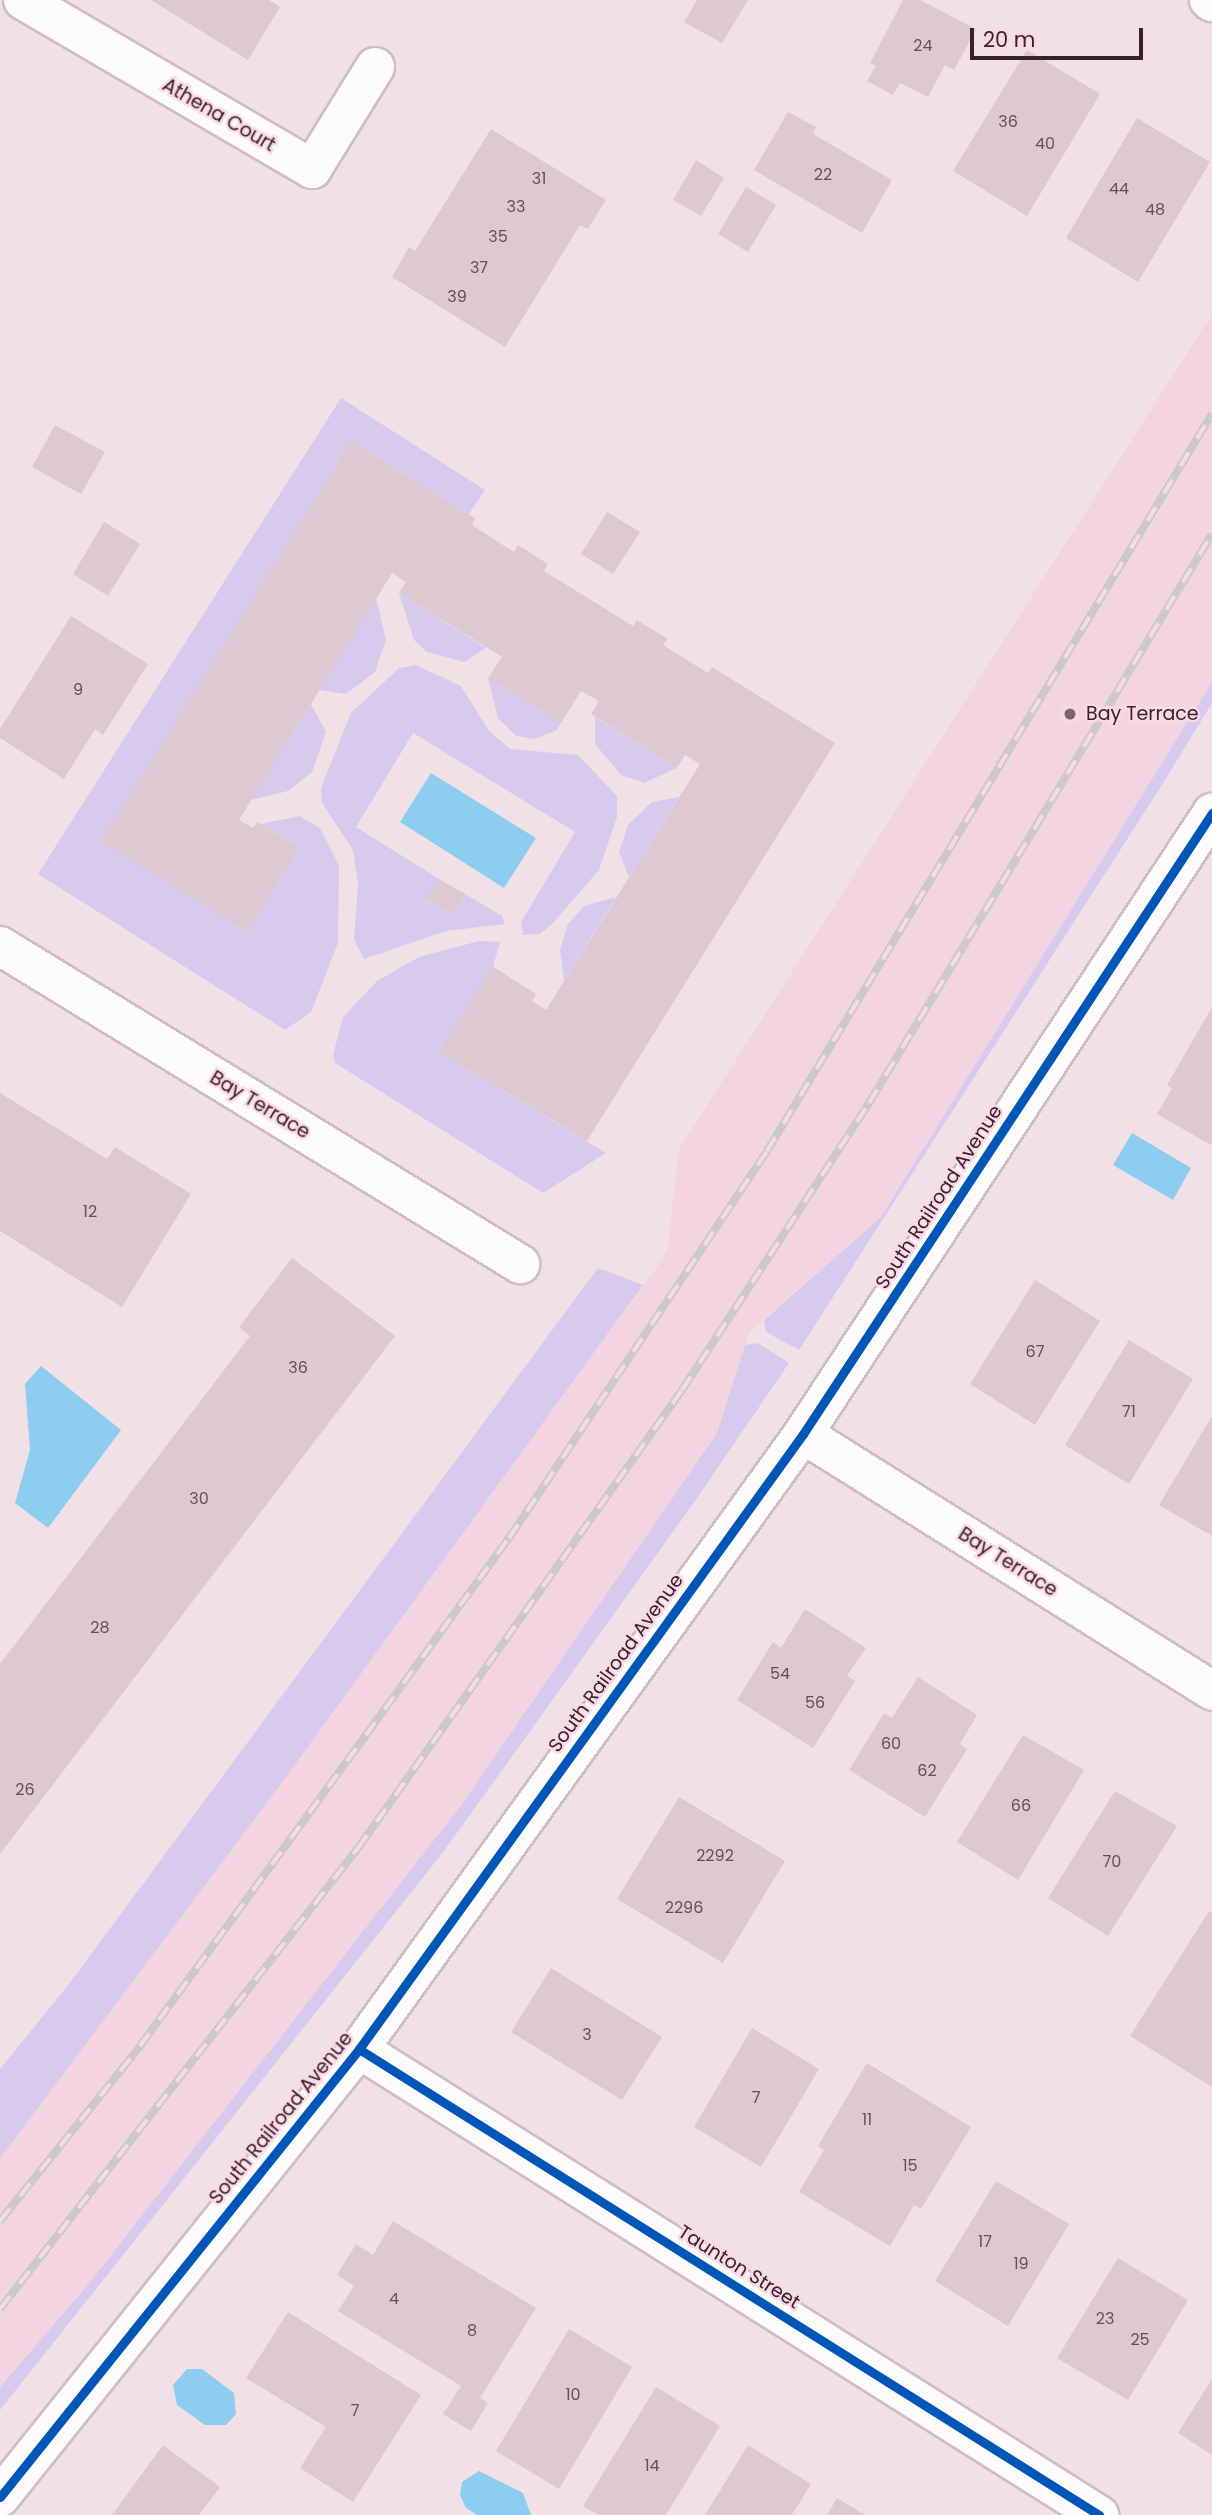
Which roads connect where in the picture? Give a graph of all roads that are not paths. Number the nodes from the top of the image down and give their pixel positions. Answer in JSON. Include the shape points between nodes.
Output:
{"nodes":[{"id":1,"x":23,"y":0,"type":"edge"},
{"id":2,"x":375,"y":66,"type":"dead end"},
{"id":3,"x":1212,"y":813,"type":"edge"},
{"id":4,"x":0,"y":946,"type":"edge"},
{"id":5,"x":520,"y":1264,"type":"dead end"},
{"id":6,"x":803,"y":1434,"type":"junction"},
{"id":7,"x":1212,"y":1691,"type":"edge"},
{"id":8,"x":359,"y":2049,"type":"junction"},
{"id":9,"x":0,"y":2497,"type":"edge"},
{"id":10,"x":1100,"y":2515,"type":"edge"}],
"edges":[{"from":1,"to":2,"type":"street","name":"Athena Court","via":[[312,169]]},
{"from":3,"to":6,"type":"street","name":"South Railroad Avenue"},
{"from":4,"to":5,"type":"street","name":"Bay Terrace"},
{"from":6,"to":7,"type":"street","name":"Bay Terrace"},
{"from":6,"to":8,"type":"street","name":"South Railroad Avenue"},
{"from":8,"to":9,"type":"street","name":"South Railroad Avenue"},
{"from":8,"to":10,"type":"street","name":"Taunton Street"}]}
